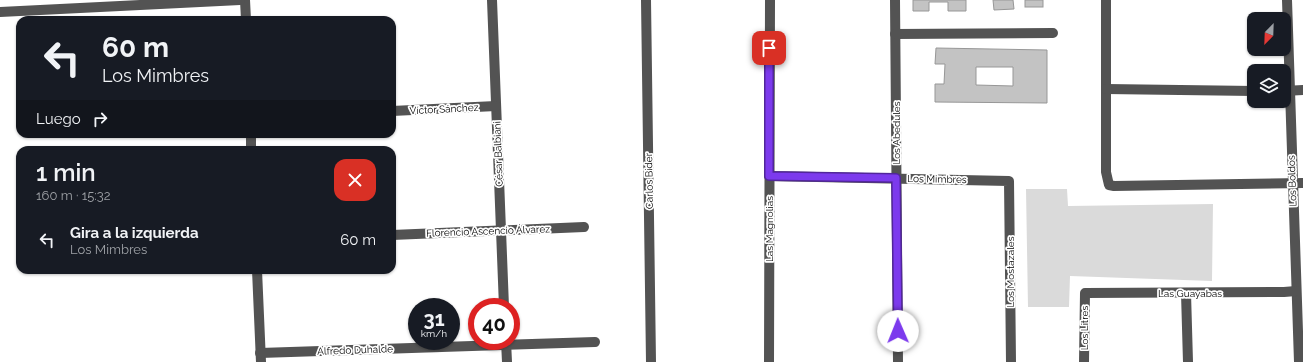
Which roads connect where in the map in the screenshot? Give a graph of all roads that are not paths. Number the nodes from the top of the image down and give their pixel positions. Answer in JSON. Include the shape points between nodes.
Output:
{"nodes":[{"id":1,"x":240,"y":0,"type":"edge"},
{"id":2,"x":245,"y":0,"type":"edge"},
{"id":3,"x":492,"y":0,"type":"edge"},
{"id":4,"x":646,"y":0,"type":"edge"},
{"id":5,"x":770,"y":0,"type":"edge"},
{"id":6,"x":895,"y":0,"type":"edge"},
{"id":7,"x":1106,"y":0,"type":"edge"},
{"id":8,"x":1286,"y":0,"type":"edge"},
{"id":9,"x":0,"y":12,"type":"edge"},
{"id":10,"x":246,"y":16,"type":"edge"},
{"id":11,"x":1052,"y":33,"type":"dead end"},
{"id":12,"x":895,"y":34,"type":"junction"},
{"id":13,"x":1287,"y":64,"type":"edge"},
{"id":14,"x":1106,"y":89,"type":"junction"},
{"id":15,"x":1247,"y":90,"type":"edge"},
{"id":16,"x":1303,"y":90,"type":"edge"},
{"id":17,"x":1291,"y":91,"type":"edge"},
{"id":18,"x":496,"y":106,"type":"junction"},
{"id":19,"x":1288,"y":108,"type":"edge"},
{"id":20,"x":396,"y":111,"type":"edge"},
{"id":21,"x":769,"y":176,"type":"junction"},
{"id":22,"x":896,"y":178,"type":"junction"},
{"id":23,"x":1009,"y":181,"type":"joint"},
{"id":24,"x":1303,"y":183,"type":"edge"},
{"id":25,"x":1292,"y":184,"type":"junction"},
{"id":26,"x":584,"y":227,"type":"dead end"},
{"id":27,"x":501,"y":230,"type":"junction"},
{"id":28,"x":396,"y":235,"type":"edge"},
{"id":29,"x":257,"y":274,"type":"edge"},
{"id":30,"x":1296,"y":291,"type":"junction"},
{"id":31,"x":1085,"y":293,"type":"joint"},
{"id":32,"x":1186,"y":293,"type":"junction"},
{"id":33,"x":504,"y":298,"type":"edge"},
{"id":34,"x":594,"y":342,"type":"dead end"},
{"id":35,"x":520,"y":343,"type":"edge"},
{"id":36,"x":468,"y":345,"type":"edge"},
{"id":37,"x":506,"y":350,"type":"edge"},
{"id":38,"x":260,"y":357,"type":"edge"},
{"id":39,"x":507,"y":362,"type":"edge"},
{"id":40,"x":651,"y":362,"type":"edge"},
{"id":41,"x":769,"y":362,"type":"edge"},
{"id":42,"x":898,"y":362,"type":"edge"},
{"id":43,"x":1011,"y":362,"type":"edge"},
{"id":44,"x":1084,"y":362,"type":"edge"},
{"id":45,"x":1188,"y":362,"type":"edge"},
{"id":46,"x":1299,"y":362,"type":"edge"}],
"edges":[{"from":1,"to":9,"type":"street"},
{"from":2,"to":10,"type":"street"},
{"from":3,"to":18,"type":"street","name":"César Balbiani"},
{"from":4,"to":40,"type":"street","name":"Carlos Bider"},
{"from":5,"to":21,"type":"street","name":"Las Magnolias"},
{"from":6,"to":12,"type":"street","name":"Los Abedules"},
{"from":7,"to":14,"type":"street"},
{"from":8,"to":13,"type":"street","name":"Los Boldos"},
{"from":11,"to":12,"type":"street"},
{"from":12,"to":22,"type":"street","name":"Los Abedules"},
{"from":14,"to":15,"type":"street"},
{"from":14,"to":25,"type":"street","via":[[1106,172],[1109,185]]},
{"from":16,"to":17,"type":"street"},
{"from":18,"to":20,"type":"street","name":"Víctor Sánchez"},
{"from":18,"to":27,"type":"street","name":"César Balbiani"},
{"from":19,"to":25,"type":"street","name":"Los Boldos"},
{"from":21,"to":22,"type":"street","name":"Los Mimbres"},
{"from":21,"to":41,"type":"street","name":"Las Magnolias"},
{"from":22,"to":23,"type":"street","name":"Los Mimbres"},
{"from":22,"to":42,"type":"street","name":"Los Abedules"},
{"from":23,"to":43,"type":"street","name":"Los Mostazales"},
{"from":24,"to":25,"type":"street"},
{"from":25,"to":30,"type":"street","name":"Los Boldos"},
{"from":26,"to":27,"type":"street","name":"Florencio Ascencio Álvarez"},
{"from":27,"to":28,"type":"street","name":"Florencio Ascencio Álvarez"},
{"from":27,"to":33,"type":"street","name":"César Balbiani"},
{"from":29,"to":38,"type":"street"},
{"from":30,"to":32,"type":"street","name":"Las Guayabas"},
{"from":30,"to":46,"type":"street","name":"Los Boldos"},
{"from":31,"to":32,"type":"street","name":"Las Guayabas"},
{"from":31,"to":44,"type":"street","name":"Los Litres"},
{"from":32,"to":45,"type":"street"},
{"from":34,"to":35,"type":"street","name":"Alfredo Duhalde"},
{"from":36,"to":38,"type":"street","name":"Alfredo Duhalde"},
{"from":37,"to":39,"type":"street"}]}
